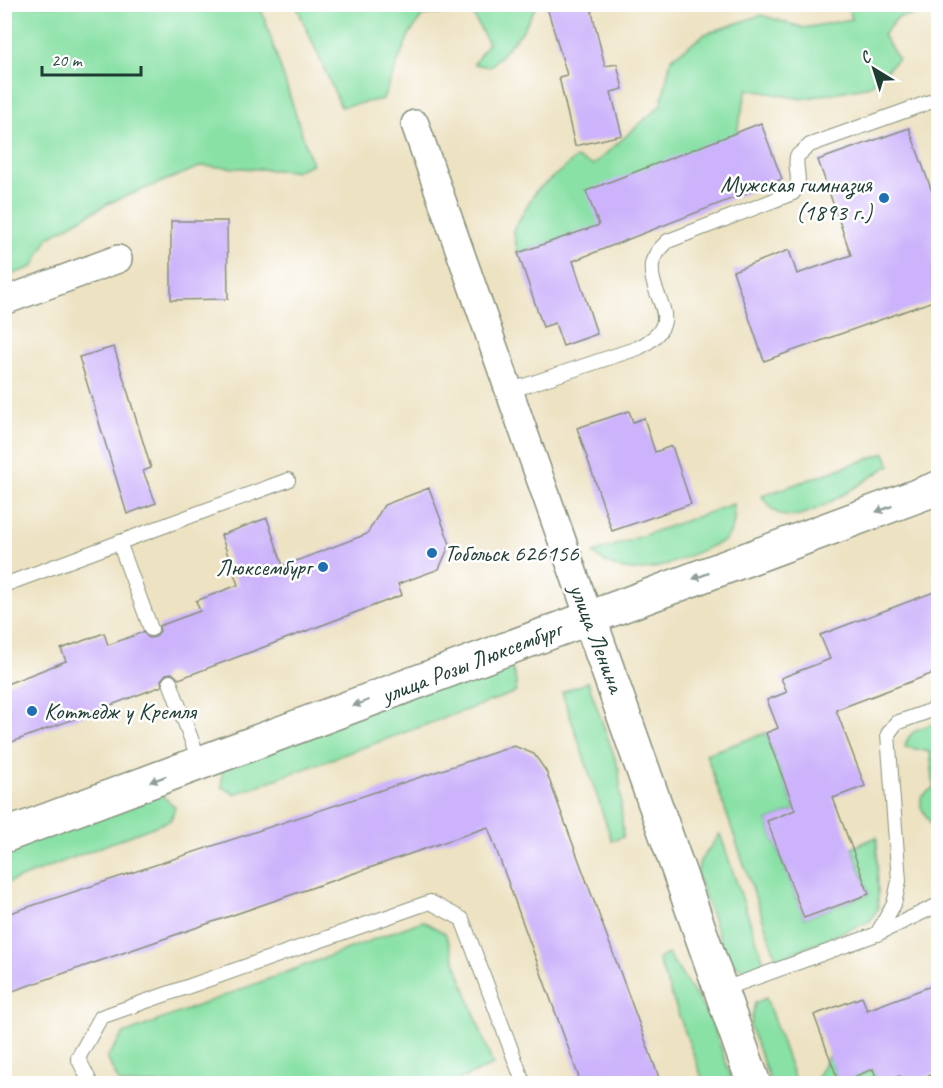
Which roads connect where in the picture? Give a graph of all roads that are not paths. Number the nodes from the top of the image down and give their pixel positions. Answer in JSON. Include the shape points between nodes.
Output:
{"nodes":[{"id":1,"x":939,"y":99,"type":"edge"},
{"id":2,"x":415,"y":124,"type":"dead end"},
{"id":3,"x":118,"y":259,"type":"dead end"},
{"id":4,"x":4,"y":301,"type":"edge"},
{"id":5,"x":509,"y":391,"type":"junction"},
{"id":6,"x":288,"y":480,"type":"dead end"},
{"id":7,"x":939,"y":488,"type":"edge"},
{"id":8,"x":119,"y":542,"type":"junction"},
{"id":9,"x":4,"y":585,"type":"edge"},
{"id":10,"x":589,"y":617,"type":"junction"},
{"id":11,"x":151,"y":629,"type":"dead end"},
{"id":12,"x":170,"y":682,"type":"dead end"},
{"id":13,"x":939,"y":708,"type":"edge"},
{"id":14,"x":200,"y":763,"type":"junction"},
{"id":15,"x":4,"y":836,"type":"edge"},
{"id":16,"x":939,"y":904,"type":"edge"},
{"id":17,"x":877,"y":934,"type":"junction"},
{"id":18,"x":722,"y":990,"type":"junction"},
{"id":19,"x":91,"y":1083,"type":"edge"},
{"id":20,"x":524,"y":1083,"type":"edge"},
{"id":21,"x":754,"y":1083,"type":"edge"}],
"edges":[{"from":1,"to":5,"type":"lane","via":[[810,145],[797,156],[799,185],[793,193],[668,241],[652,264],[664,310],[663,327],[654,340]]},
{"from":2,"to":5,"type":"street","name":"улица Ленина"},
{"from":3,"to":4,"type":"street"},
{"from":5,"to":10,"type":"street","name":"улица Ленина"},
{"from":6,"to":8,"type":"lane"},
{"from":7,"to":10,"type":"main road","name":"улица Розы Люксембург","one_way":true},
{"from":8,"to":9,"type":"lane"},
{"from":8,"to":11,"type":"lane"},
{"from":10,"to":14,"type":"main road","name":"улица Розы Люксембург","one_way":true},
{"from":10,"to":18,"type":"main road","name":"улица Ленина"},
{"from":12,"to":14,"type":"lane"},
{"from":13,"to":17,"type":"lane","via":[[896,723],[888,734],[899,880],[894,904]]},
{"from":14,"to":15,"type":"main road","name":"улица Розы Люксембург","one_way":true},
{"from":16,"to":17,"type":"lane"},
{"from":17,"to":18,"type":"lane"},
{"from":18,"to":21,"type":"main road","name":"улица Ленина"},
{"from":19,"to":20,"type":"lane","via":[[78,1058],[101,1017],[430,902],[462,919]]}]}
